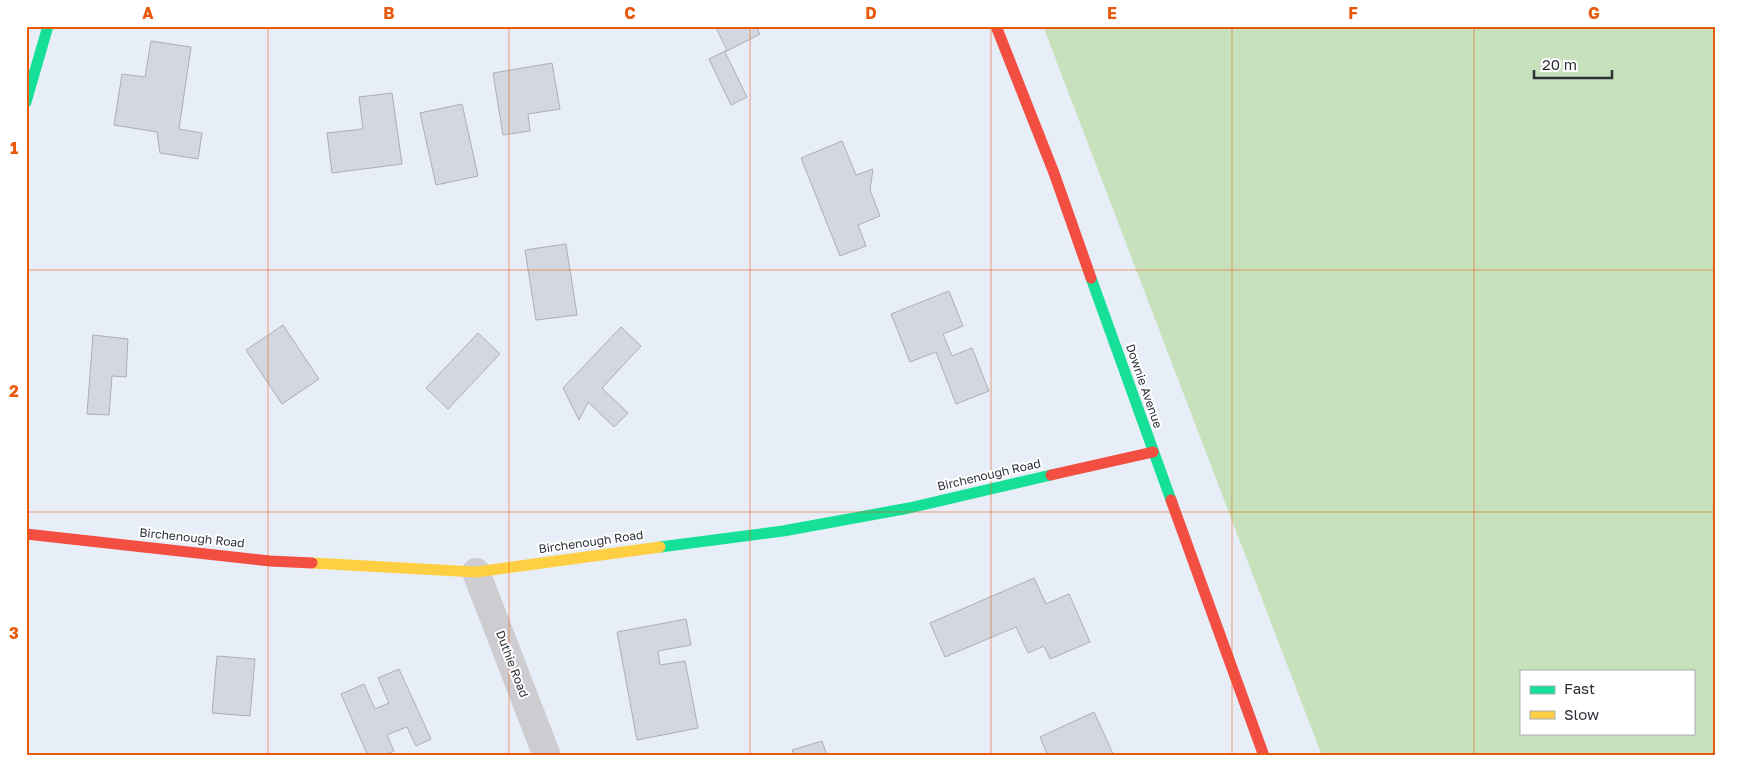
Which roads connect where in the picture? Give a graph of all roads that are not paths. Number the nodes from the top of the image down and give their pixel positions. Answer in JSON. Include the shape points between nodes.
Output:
{"nodes":[{"id":1,"x":48,"y":26,"type":"edge"},
{"id":2,"x":996,"y":26,"type":"edge"},
{"id":3,"x":26,"y":102,"type":"edge"},
{"id":4,"x":1153,"y":452,"type":"junction"},
{"id":5,"x":26,"y":534,"type":"edge"},
{"id":6,"x":476,"y":572,"type":"junction"},
{"id":7,"x":548,"y":756,"type":"edge"},
{"id":8,"x":1264,"y":756,"type":"edge"}],
"edges":[{"from":1,"to":3,"type":"street"},
{"from":2,"to":4,"type":"street","name":"Downie Avenue","via":[[1054,173]]},
{"from":4,"to":6,"type":"street","name":"Birchenough Road","via":[[909,508],[783,531]]},
{"from":4,"to":8,"type":"street","name":"Downie Avenue"},
{"from":5,"to":6,"type":"street","name":"Birchenough Road","via":[[270,561]]},
{"from":6,"to":7,"type":"street","name":"Duthie Road"}]}
